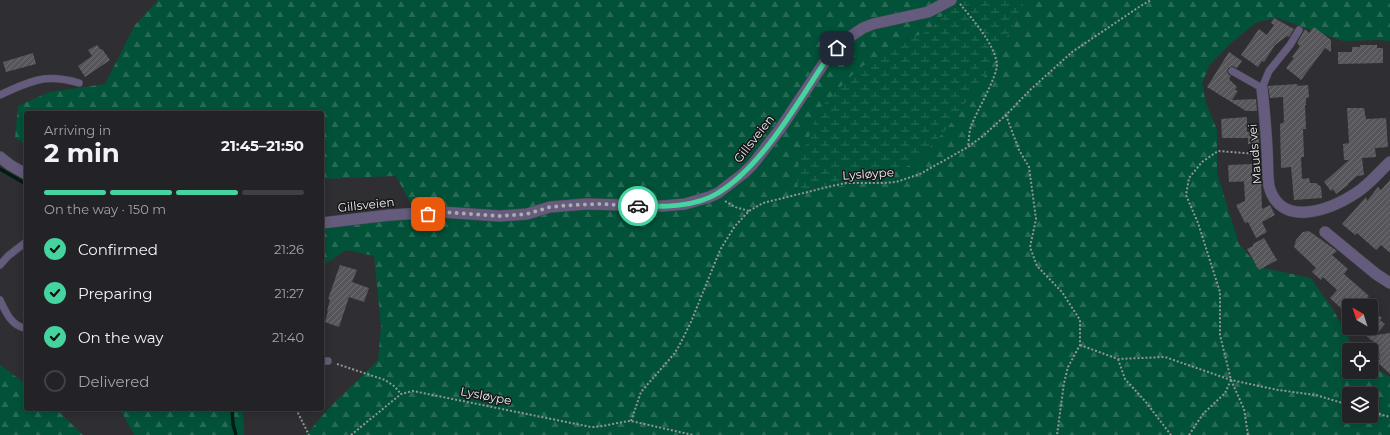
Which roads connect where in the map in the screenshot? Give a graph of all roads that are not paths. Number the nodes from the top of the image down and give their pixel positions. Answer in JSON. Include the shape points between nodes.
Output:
{"nodes":[{"id":1,"x":951,"y":0,"type":"edge"},
{"id":2,"x":1299,"y":30,"type":"dead end"},
{"id":3,"x":1232,"y":71,"type":"dead end"},
{"id":4,"x":79,"y":83,"type":"dead end"},
{"id":5,"x":1262,"y":88,"type":"junction"},
{"id":6,"x":0,"y":96,"type":"edge"},
{"id":7,"x":0,"y":157,"type":"edge"},
{"id":8,"x":1390,"y":162,"type":"edge"},
{"id":9,"x":24,"y":173,"type":"edge"},
{"id":10,"x":324,"y":223,"type":"edge"},
{"id":11,"x":1325,"y":232,"type":"dead end"},
{"id":12,"x":24,"y":244,"type":"edge"},
{"id":13,"x":0,"y":265,"type":"edge"},
{"id":14,"x":1390,"y":283,"type":"edge"},
{"id":15,"x":0,"y":300,"type":"edge"},
{"id":16,"x":24,"y":328,"type":"edge"}],
"edges":[{"from":1,"to":10,"type":"street","name":"Gillsveien","via":[[928,12],[873,24],[846,40],[828,57],[780,129],[753,164],[718,193],[685,204],[663,206],[586,204],[550,207],[527,214],[500,216],[441,212]]},
{"from":2,"to":5,"type":"lane","name":"Mauds vei","via":[[1269,71]]},
{"from":3,"to":5,"type":"lane"},
{"from":4,"to":6,"type":"lane","via":[[42,78]]},
{"from":5,"to":8,"type":"street","name":"Mauds vei","via":[[1270,186],[1278,204],[1294,212],[1304,213],[1323,209],[1365,187]]},
{"from":7,"to":9,"type":"street"},
{"from":11,"to":14,"type":"street"},
{"from":12,"to":13,"type":"lane"},
{"from":15,"to":16,"type":"lane","via":[[11,319]]}]}
